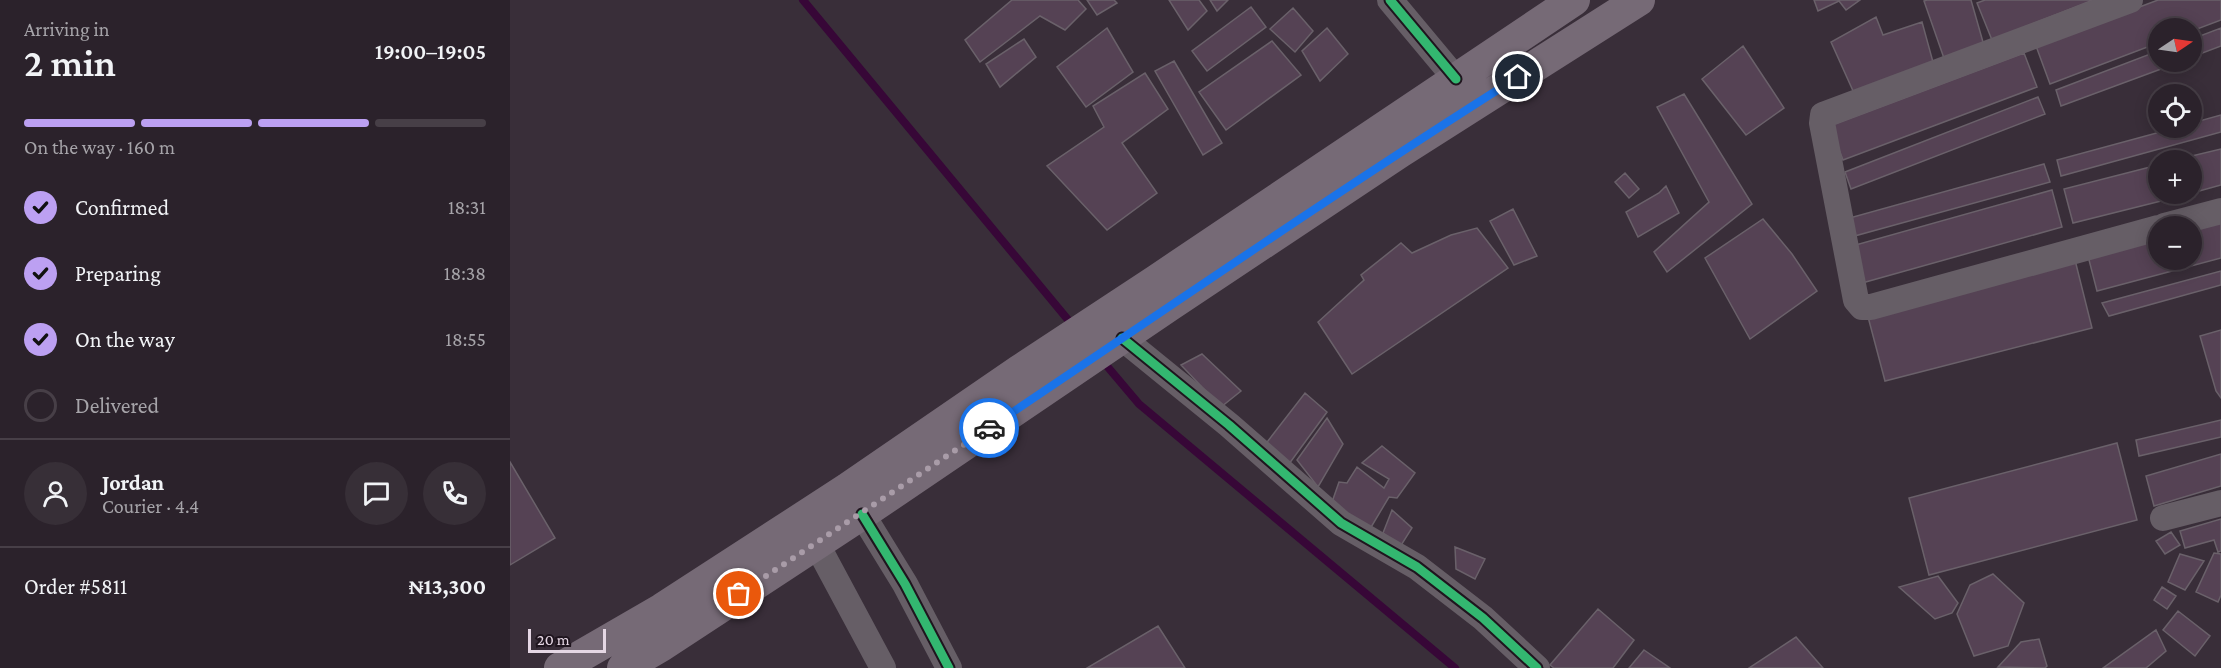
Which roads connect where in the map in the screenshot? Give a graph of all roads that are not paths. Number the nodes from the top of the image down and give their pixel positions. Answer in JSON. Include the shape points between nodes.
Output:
{"nodes":[{"id":1,"x":1390,"y":0,"type":"edge"},
{"id":2,"x":1574,"y":0,"type":"edge"},
{"id":3,"x":1639,"y":0,"type":"edge"},
{"id":4,"x":2130,"y":0,"type":"edge"},
{"id":5,"x":1456,"y":79,"type":"junction"},
{"id":6,"x":2221,"y":211,"type":"edge"},
{"id":7,"x":2202,"y":216,"type":"edge"},
{"id":8,"x":2148,"y":231,"type":"edge"},
{"id":9,"x":1122,"y":338,"type":"junction"},
{"id":10,"x":2221,"y":503,"type":"edge"},
{"id":11,"x":862,"y":514,"type":"junction"},
{"id":12,"x":2163,"y":518,"type":"dead end"},
{"id":13,"x":816,"y":543,"type":"junction"},
{"id":14,"x":560,"y":668,"type":"edge"},
{"id":15,"x":623,"y":668,"type":"edge"},
{"id":16,"x":883,"y":668,"type":"edge"},
{"id":17,"x":949,"y":668,"type":"edge"},
{"id":18,"x":1537,"y":668,"type":"edge"}],
"edges":[{"from":1,"to":5,"type":"street"},
{"from":2,"to":5,"type":"main road"},
{"from":3,"to":9,"type":"main road","via":[[1400,152]]},
{"from":4,"to":8,"type":"street","via":[[1823,115],[1822,123],[1856,300],[1862,306],[1871,307]]},
{"from":5,"to":14,"type":"main road","via":[[846,489],[662,609]]},
{"from":6,"to":7,"type":"street"},
{"from":9,"to":11,"type":"main road"},
{"from":9,"to":18,"type":"street","via":[[1341,523],[1417,567],[1483,618]]},
{"from":10,"to":12,"type":"street"},
{"from":11,"to":13,"type":"main road"},
{"from":11,"to":17,"type":"street"},
{"from":13,"to":15,"type":"main road"},
{"from":13,"to":16,"type":"street"}]}
